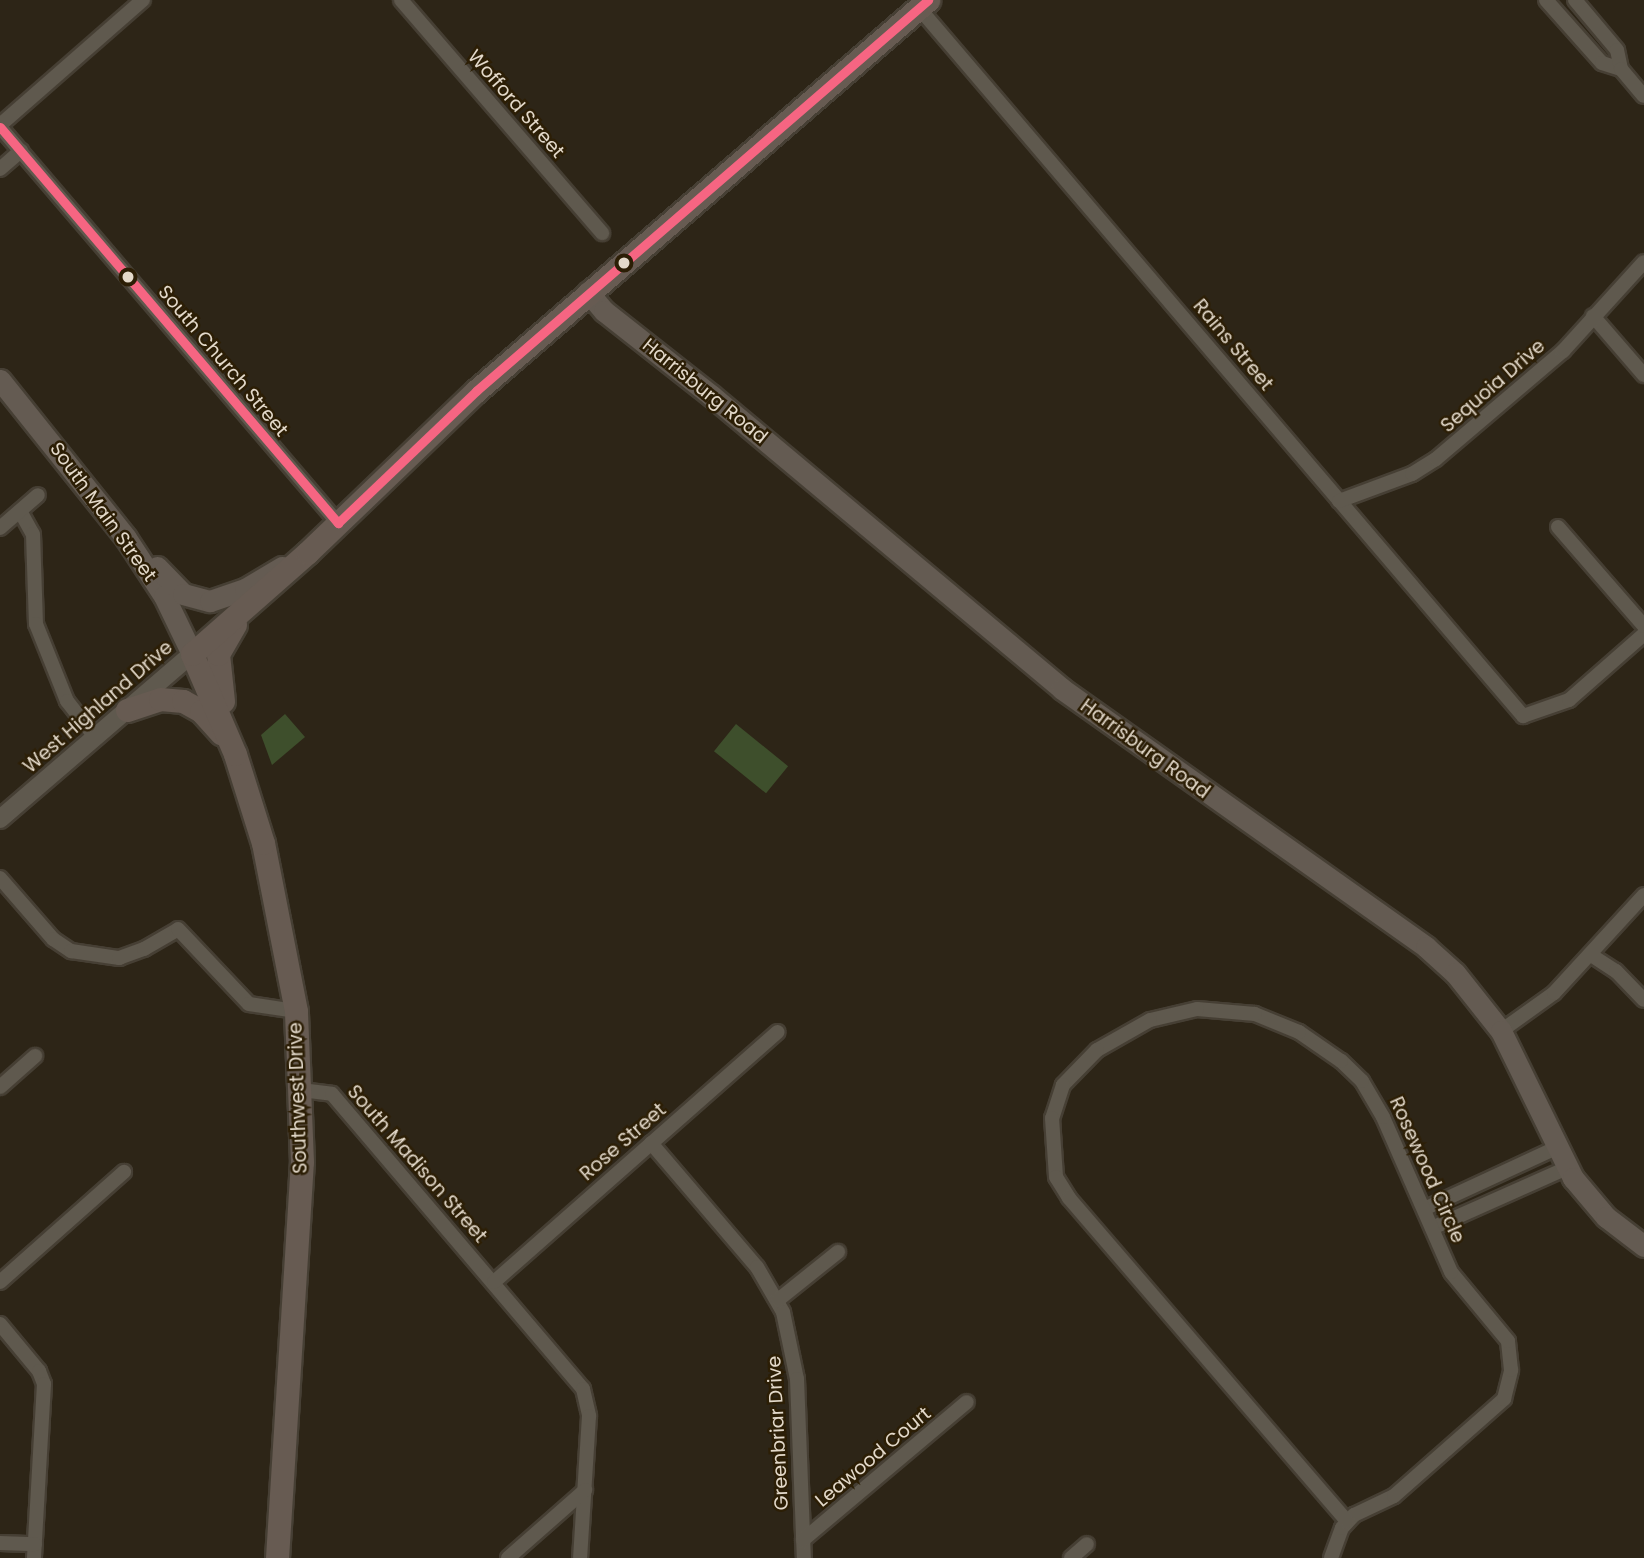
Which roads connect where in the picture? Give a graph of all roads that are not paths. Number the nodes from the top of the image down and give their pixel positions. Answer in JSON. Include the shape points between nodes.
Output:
{"nodes":[{"id":1,"x":142,"y":0,"type":"edge"},
{"id":2,"x":401,"y":0,"type":"edge"},
{"id":3,"x":1546,"y":0,"type":"edge"},
{"id":4,"x":1575,"y":0,"type":"edge"},
{"id":5,"x":920,"y":3,"type":"edge"},
{"id":6,"x":1594,"y":22,"type":"junction"},
{"id":7,"x":1578,"y":35,"type":"junction"},
{"id":8,"x":1621,"y":69,"type":"junction"},
{"id":9,"x":1644,"y":96,"type":"edge"},
{"id":10,"x":0,"y":126,"type":"edge"},
{"id":11,"x":21,"y":151,"type":"junction"},
{"id":12,"x":0,"y":169,"type":"edge"},
{"id":13,"x":602,"y":233,"type":"dead end"},
{"id":14,"x":1644,"y":262,"type":"edge"},
{"id":15,"x":588,"y":292,"type":"junction"},
{"id":16,"x":1593,"y":316,"type":"junction"},
{"id":17,"x":1644,"y":375,"type":"edge"},
{"id":18,"x":0,"y":380,"type":"edge"},
{"id":19,"x":81,"y":476,"type":"junction"},
{"id":20,"x":38,"y":495,"type":"dead end"},
{"id":21,"x":1339,"y":501,"type":"junction"},
{"id":22,"x":20,"y":511,"type":"junction"},
{"id":23,"x":338,"y":523,"type":"junction"},
{"id":24,"x":1558,"y":527,"type":"dead end"},
{"id":25,"x":0,"y":528,"type":"edge"},
{"id":26,"x":308,"y":552,"type":"junction"},
{"id":27,"x":248,"y":604,"type":"junction"},
{"id":28,"x":1644,"y":626,"type":"edge"},
{"id":29,"x":1644,"y":634,"type":"edge"},
{"id":30,"x":192,"y":654,"type":"junction"},
{"id":31,"x":127,"y":710,"type":"junction"},
{"id":32,"x":95,"y":737,"type":"junction"},
{"id":33,"x":229,"y":742,"type":"junction"},
{"id":34,"x":0,"y":819,"type":"edge"},
{"id":35,"x":0,"y":878,"type":"edge"},
{"id":36,"x":1644,"y":895,"type":"edge"},
{"id":37,"x":1591,"y":954,"type":"junction"},
{"id":38,"x":1644,"y":1000,"type":"edge"},
{"id":39,"x":296,"y":1011,"type":"junction"},
{"id":40,"x":1501,"y":1031,"type":"junction"},
{"id":41,"x":778,"y":1032,"type":"dead end"},
{"id":42,"x":35,"y":1056,"type":"dead end"},
{"id":43,"x":0,"y":1087,"type":"edge"},
{"id":44,"x":301,"y":1090,"type":"junction"},
{"id":45,"x":651,"y":1143,"type":"junction"},
{"id":46,"x":1556,"y":1148,"type":"junction"},
{"id":47,"x":1567,"y":1168,"type":"junction"},
{"id":48,"x":124,"y":1172,"type":"dead end"},
{"id":49,"x":1424,"y":1209,"type":"junction"},
{"id":50,"x":1432,"y":1228,"type":"junction"},
{"id":51,"x":1644,"y":1247,"type":"edge"},
{"id":52,"x":838,"y":1252,"type":"dead end"},
{"id":53,"x":0,"y":1282,"type":"edge"},
{"id":54,"x":494,"y":1282,"type":"junction"},
{"id":55,"x":778,"y":1300,"type":"junction"},
{"id":56,"x":0,"y":1324,"type":"edge"},
{"id":57,"x":967,"y":1402,"type":"dead end"},
{"id":58,"x":585,"y":1490,"type":"junction"},
{"id":59,"x":1347,"y":1521,"type":"junction"},
{"id":60,"x":803,"y":1541,"type":"junction"},
{"id":61,"x":0,"y":1543,"type":"edge"},
{"id":62,"x":1087,"y":1544,"type":"dead end"},
{"id":63,"x":34,"y":1551,"type":"edge"},
{"id":64,"x":277,"y":1558,"type":"edge"},
{"id":65,"x":508,"y":1558,"type":"edge"},
{"id":66,"x":580,"y":1558,"type":"edge"},
{"id":67,"x":804,"y":1558,"type":"edge"},
{"id":68,"x":1071,"y":1558,"type":"edge"},
{"id":69,"x":1331,"y":1558,"type":"edge"}],
"edges":[{"from":1,"to":10,"type":"street"},
{"from":2,"to":13,"type":"street","name":"Wofford Street"},
{"from":3,"to":7,"type":"street"},
{"from":4,"to":6,"type":"street"},
{"from":5,"to":15,"type":"main road"},
{"from":5,"to":21,"type":"street","name":"Rains Street"},
{"from":6,"to":7,"type":"street"},
{"from":6,"to":8,"type":"street","via":[[1617,50]]},
{"from":7,"to":8,"type":"street","via":[[1602,63]]},
{"from":8,"to":9,"type":"street"},
{"from":10,"to":11,"type":"street","name":"South Church Street"},
{"from":11,"to":12,"type":"street"},
{"from":11,"to":23,"type":"street","name":"South Church Street"},
{"from":14,"to":16,"type":"street","name":"Sequoia Drive"},
{"from":15,"to":23,"type":"main road"},
{"from":15,"to":40,"type":"main road","name":"Harrisburg Road","via":[[604,311],[1062,689],[1426,947],[1455,973]]},
{"from":16,"to":17,"type":"street"},
{"from":16,"to":21,"type":"street","name":"Sequoia Drive","via":[[1563,351],[1436,459],[1412,474]]},
{"from":18,"to":19,"type":"main road","name":"South Main Street"},
{"from":19,"to":26,"type":"main road","via":[[169,581],[195,600],[232,595]]},
{"from":19,"to":30,"type":"main road","name":"South Main Street","via":[[164,596]]},
{"from":20,"to":22,"type":"street"},
{"from":21,"to":29,"type":"street","name":"Rains Street","via":[[1523,716],[1569,700]]},
{"from":22,"to":25,"type":"street"},
{"from":22,"to":32,"type":"street","via":[[33,534],[36,624],[67,701]]},
{"from":23,"to":26,"type":"main road"},
{"from":24,"to":28,"type":"street"},
{"from":26,"to":27,"type":"main road"},
{"from":27,"to":30,"type":"main road"},
{"from":27,"to":33,"type":"main road","via":[[218,654]]},
{"from":30,"to":31,"type":"street","name":"West Highland Drive"},
{"from":30,"to":33,"type":"main road","name":"Southwest Drive"},
{"from":31,"to":32,"type":"street","name":"West Highland Drive"},
{"from":31,"to":33,"type":"main road","via":[[160,699],[183,701],[201,711]]},
{"from":32,"to":34,"type":"street","name":"West Highland Drive"},
{"from":33,"to":39,"type":"main road","name":"Southwest Drive","via":[[262,843]]},
{"from":35,"to":39,"type":"street","via":[[53,939],[71,951],[119,958],[178,929],[248,1004]]},
{"from":36,"to":37,"type":"street"},
{"from":37,"to":38,"type":"street","via":[[1616,971]]},
{"from":37,"to":40,"type":"street","via":[[1554,993]]},
{"from":39,"to":44,"type":"main road","name":"Southwest Drive"},
{"from":40,"to":46,"type":"main road","name":"Harrisburg Road"},
{"from":41,"to":45,"type":"street","name":"Rose Street"},
{"from":42,"to":43,"type":"street"},
{"from":44,"to":54,"type":"street","name":"South Madison Street","via":[[332,1094]]},
{"from":44,"to":64,"type":"main road","name":"Southwest Drive","via":[[302,1162]]},
{"from":45,"to":54,"type":"street","name":"Rose Street"},
{"from":45,"to":55,"type":"street","name":"Greenbriar Drive","via":[[757,1267]]},
{"from":46,"to":47,"type":"main road","name":"Harrisburg Road"},
{"from":46,"to":49,"type":"street"},
{"from":47,"to":50,"type":"street"},
{"from":47,"to":51,"type":"main road","name":"Harrisburg Road","via":[[1606,1217]]},
{"from":48,"to":53,"type":"street"},
{"from":49,"to":50,"type":"street","name":"Rosewood Circle"},
{"from":49,"to":59,"type":"street","name":"Rosewood Circle","via":[[1384,1117],[1362,1082],[1318,1043],[1255,1014],[1197,1009],[1150,1020],[1097,1050],[1063,1085],[1055,1104],[1053,1165],[1069,1198]]},
{"from":50,"to":59,"type":"street","name":"Rosewood Circle","via":[[1451,1272],[1508,1341],[1508,1392],[1394,1496]]},
{"from":52,"to":55,"type":"street"},
{"from":54,"to":58,"type":"street","name":"South Madison Street","via":[[585,1393],[589,1416]]},
{"from":55,"to":60,"type":"street","name":"Greenbriar Drive","via":[[796,1364]]},
{"from":56,"to":63,"type":"street","via":[[43,1378]]},
{"from":57,"to":60,"type":"street","name":"Leawood Court"},
{"from":58,"to":65,"type":"street"},
{"from":58,"to":66,"type":"street","name":"South Madison Street"},
{"from":59,"to":69,"type":"street"},
{"from":60,"to":67,"type":"street","name":"Greenbriar Drive"},
{"from":61,"to":63,"type":"street"},
{"from":62,"to":68,"type":"street"}]}
